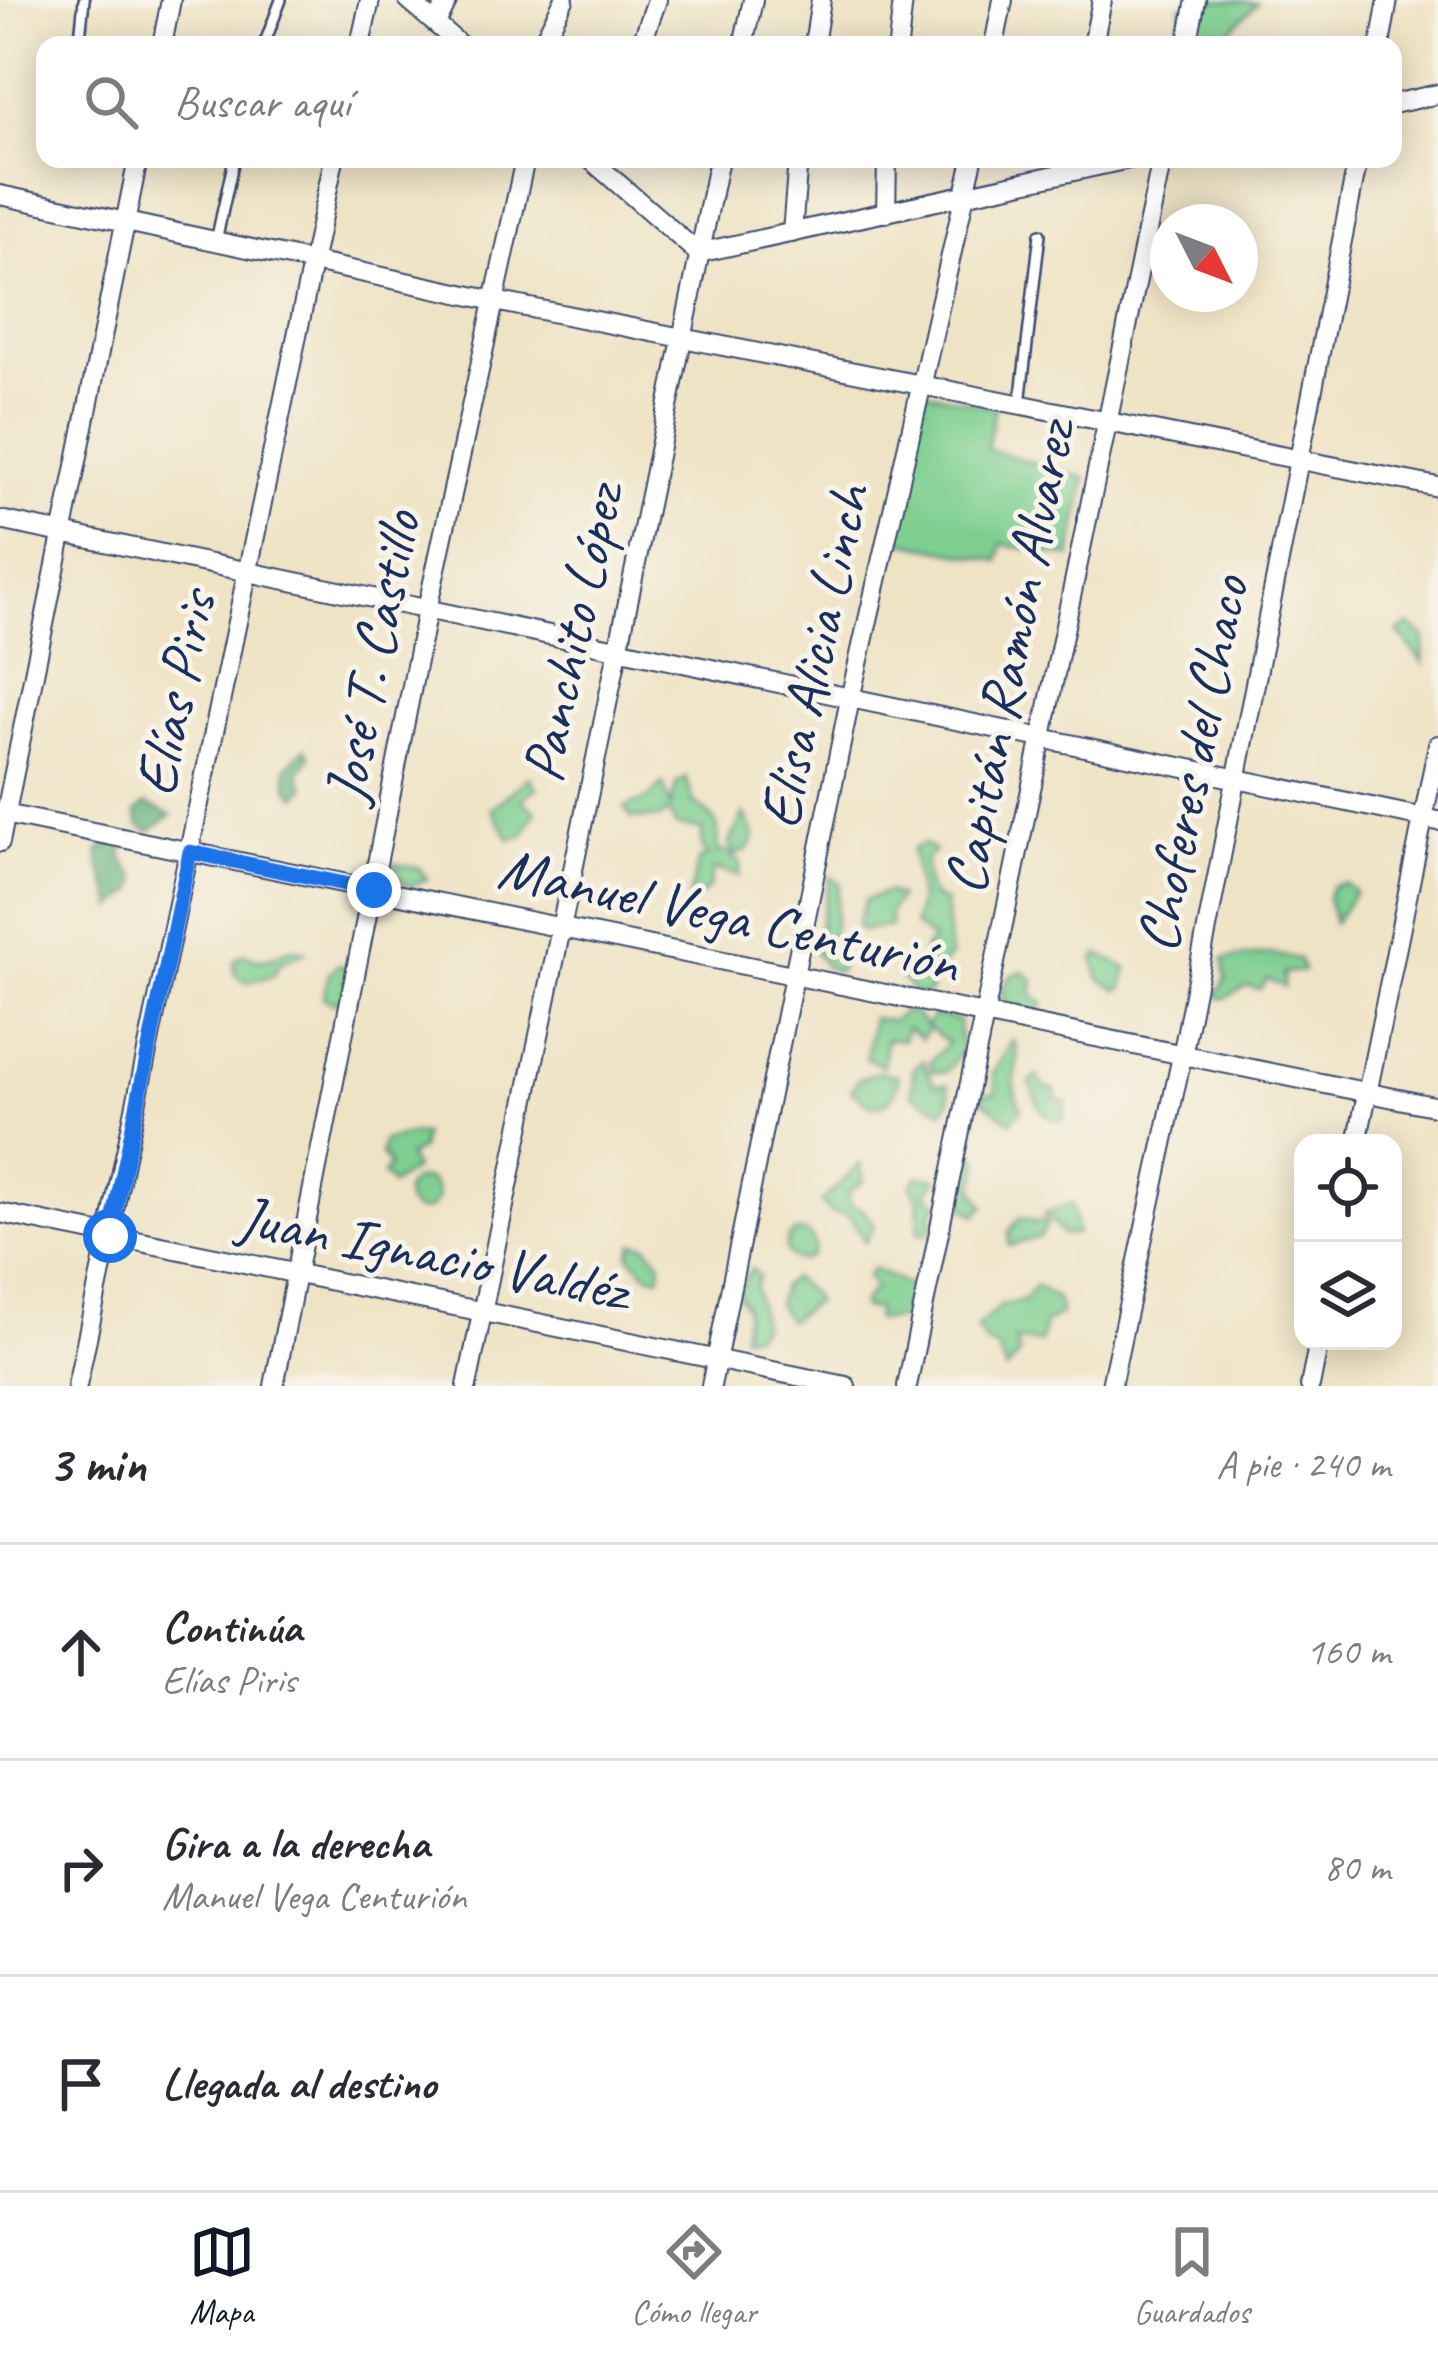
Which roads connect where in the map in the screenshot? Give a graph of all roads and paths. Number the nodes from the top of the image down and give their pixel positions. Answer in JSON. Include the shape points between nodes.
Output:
{"nodes":[{"id":1,"x":84,"y":0,"type":"edge"},
{"id":2,"x":171,"y":0,"type":"edge"},
{"id":3,"x":281,"y":0,"type":"edge"},
{"id":4,"x":370,"y":0,"type":"edge"},
{"id":5,"x":408,"y":0,"type":"edge"},
{"id":6,"x":448,"y":0,"type":"edge"},
{"id":7,"x":564,"y":0,"type":"edge"},
{"id":8,"x":657,"y":0,"type":"edge"},
{"id":9,"x":753,"y":0,"type":"edge"},
{"id":10,"x":821,"y":0,"type":"edge"},
{"id":11,"x":903,"y":0,"type":"edge"},
{"id":12,"x":1003,"y":0,"type":"edge"},
{"id":13,"x":1102,"y":0,"type":"edge"},
{"id":14,"x":1196,"y":0,"type":"edge"},
{"id":15,"x":1388,"y":0,"type":"edge"},
{"id":16,"x":436,"y":24,"type":"junction"},
{"id":17,"x":80,"y":36,"type":"edge"},
{"id":18,"x":164,"y":36,"type":"edge"},
{"id":19,"x":268,"y":36,"type":"edge"},
{"id":20,"x":362,"y":36,"type":"edge"},
{"id":21,"x":450,"y":36,"type":"edge"},
{"id":22,"x":546,"y":36,"type":"edge"},
{"id":23,"x":644,"y":36,"type":"edge"},
{"id":24,"x":745,"y":36,"type":"edge"},
{"id":25,"x":815,"y":36,"type":"edge"},
{"id":26,"x":899,"y":36,"type":"edge"},
{"id":27,"x":996,"y":36,"type":"edge"},
{"id":28,"x":1095,"y":36,"type":"edge"},
{"id":29,"x":1188,"y":36,"type":"edge"},
{"id":30,"x":1382,"y":36,"type":"edge"},
{"id":31,"x":1438,"y":94,"type":"edge"},
{"id":32,"x":1402,"y":102,"type":"edge"},
{"id":33,"x":136,"y":168,"type":"edge"},
{"id":34,"x":232,"y":168,"type":"edge"},
{"id":35,"x":332,"y":168,"type":"edge"},
{"id":36,"x":523,"y":168,"type":"edge"},
{"id":37,"x":604,"y":168,"type":"edge"},
{"id":38,"x":716,"y":168,"type":"edge"},
{"id":39,"x":797,"y":168,"type":"edge"},
{"id":40,"x":887,"y":168,"type":"edge"},
{"id":41,"x":971,"y":168,"type":"edge"},
{"id":42,"x":1059,"y":168,"type":"edge"},
{"id":43,"x":1160,"y":168,"type":"edge"},
{"id":44,"x":1356,"y":168,"type":"edge"},
{"id":45,"x":0,"y":195,"type":"edge"},
{"id":46,"x":965,"y":196,"type":"junction"},
{"id":47,"x":886,"y":213,"type":"junction"},
{"id":48,"x":125,"y":222,"type":"junction"},
{"id":49,"x":792,"y":233,"type":"junction"},
{"id":50,"x":1040,"y":234,"type":"dead end"},
{"id":51,"x":216,"y":241,"type":"junction"},
{"id":52,"x":698,"y":253,"type":"junction"},
{"id":53,"x":310,"y":263,"type":"junction"},
{"id":54,"x":495,"y":301,"type":"junction"},
{"id":55,"x":682,"y":335,"type":"junction"},
{"id":56,"x":920,"y":382,"type":"junction"},
{"id":57,"x":1020,"y":404,"type":"junction"},
{"id":58,"x":1104,"y":422,"type":"junction"},
{"id":59,"x":1300,"y":457,"type":"junction"},
{"id":60,"x":1438,"y":488,"type":"edge"},
{"id":61,"x":0,"y":520,"type":"edge"},
{"id":62,"x":61,"y":533,"type":"junction"},
{"id":63,"x":247,"y":572,"type":"junction"},
{"id":64,"x":427,"y":610,"type":"junction"},
{"id":65,"x":616,"y":650,"type":"junction"},
{"id":66,"x":850,"y":699,"type":"junction"},
{"id":67,"x":1039,"y":739,"type":"junction"},
{"id":68,"x":1438,"y":745,"type":"edge"},
{"id":69,"x":1236,"y":781,"type":"junction"},
{"id":70,"x":3,"y":814,"type":"edge"},
{"id":71,"x":1431,"y":819,"type":"edge"},
{"id":72,"x":0,"y":842,"type":"edge"},
{"id":73,"x":190,"y":852,"type":"junction"},
{"id":74,"x":374,"y":890,"type":"junction"},
{"id":75,"x":561,"y":929,"type":"junction"},
{"id":76,"x":797,"y":975,"type":"junction"},
{"id":77,"x":987,"y":1016,"type":"junction"},
{"id":78,"x":1182,"y":1056,"type":"junction"},
{"id":79,"x":1367,"y":1093,"type":"junction"},
{"id":80,"x":1438,"y":1107,"type":"edge"},
{"id":81,"x":1359,"y":1134,"type":"edge"},
{"id":82,"x":0,"y":1214,"type":"edge"},
{"id":83,"x":110,"y":1236,"type":"junction"},
{"id":84,"x":298,"y":1273,"type":"junction"},
{"id":85,"x":483,"y":1310,"type":"junction"},
{"id":86,"x":1317,"y":1350,"type":"edge"},
{"id":87,"x":717,"y":1359,"type":"junction"},
{"id":88,"x":77,"y":1386,"type":"edge"},
{"id":89,"x":274,"y":1386,"type":"edge"},
{"id":90,"x":467,"y":1386,"type":"edge"},
{"id":91,"x":711,"y":1386,"type":"edge"},
{"id":92,"x":846,"y":1386,"type":"edge"},
{"id":93,"x":907,"y":1386,"type":"edge"},
{"id":94,"x":1111,"y":1386,"type":"edge"},
{"id":95,"x":1310,"y":1386,"type":"edge"}],
"edges":[{"from":1,"to":17,"type":"lane"},
{"from":2,"to":18,"type":"street"},
{"from":3,"to":19,"type":"lane"},
{"from":4,"to":20,"type":"street"},
{"from":5,"to":16,"type":"street"},
{"from":6,"to":16,"type":"street"},
{"from":7,"to":22,"type":"street"},
{"from":8,"to":23,"type":"street"},
{"from":9,"to":24,"type":"street"},
{"from":10,"to":25,"type":"street"},
{"from":11,"to":26,"type":"street"},
{"from":12,"to":27,"type":"street"},
{"from":13,"to":28,"type":"street"},
{"from":14,"to":29,"type":"street"},
{"from":15,"to":30,"type":"street"},
{"from":16,"to":21,"type":"street"},
{"from":31,"to":32,"type":"street"},
{"from":33,"to":48,"type":"street"},
{"from":34,"to":51,"type":"lane"},
{"from":35,"to":53,"type":"street","name":"Elías Piris"},
{"from":36,"to":54,"type":"street","name":"José T. Castillo"},
{"from":37,"to":52,"type":"street"},
{"from":38,"to":52,"type":"street","name":"Panchito López"},
{"from":39,"to":49,"type":"street"},
{"from":40,"to":47,"type":"street"},
{"from":41,"to":46,"type":"street","name":"Elisa Alicia Linch"},
{"from":42,"to":46,"type":"street"},
{"from":43,"to":58,"type":"street","name":"Capitán Ramón Alvarez"},
{"from":44,"to":59,"type":"street","name":"Choferes del Chaco"},
{"from":45,"to":48,"type":"street"},
{"from":46,"to":47,"type":"street"},
{"from":46,"to":56,"type":"street","name":"Elisa Alicia Linch"},
{"from":47,"to":49,"type":"street"},
{"from":48,"to":51,"type":"street"},
{"from":48,"to":62,"type":"street"},
{"from":49,"to":52,"type":"street"},
{"from":50,"to":57,"type":"lane"},
{"from":51,"to":53,"type":"street"},
{"from":52,"to":55,"type":"street","name":"Panchito López"},
{"from":53,"to":54,"type":"street"},
{"from":53,"to":63,"type":"street","name":"Elías Piris"},
{"from":54,"to":55,"type":"street"},
{"from":54,"to":64,"type":"street","name":"José T. Castillo"},
{"from":55,"to":56,"type":"street"},
{"from":55,"to":65,"type":"street","name":"Panchito López"},
{"from":56,"to":57,"type":"street"},
{"from":56,"to":66,"type":"street","name":"Elisa Alicia Linch"},
{"from":57,"to":58,"type":"street"},
{"from":58,"to":59,"type":"street"},
{"from":58,"to":67,"type":"street","name":"Capitán Ramón Alvarez"},
{"from":59,"to":60,"type":"street"},
{"from":59,"to":69,"type":"street","name":"Choferes del Chaco"},
{"from":61,"to":62,"type":"street"},
{"from":62,"to":63,"type":"street"},
{"from":62,"to":70,"type":"street"},
{"from":63,"to":64,"type":"street"},
{"from":63,"to":73,"type":"street","name":"Elías Piris"},
{"from":64,"to":65,"type":"street"},
{"from":64,"to":74,"type":"street","name":"José T. Castillo"},
{"from":65,"to":66,"type":"street"},
{"from":65,"to":75,"type":"street","name":"Panchito López"},
{"from":66,"to":67,"type":"street"},
{"from":66,"to":76,"type":"street","name":"Elisa Alicia Linch"},
{"from":67,"to":69,"type":"street"},
{"from":67,"to":77,"type":"street","name":"Capitán Ramón Alvarez"},
{"from":68,"to":71,"type":"street"},
{"from":69,"to":71,"type":"street"},
{"from":69,"to":78,"type":"street","name":"Choferes del Chaco"},
{"from":70,"to":72,"type":"street"},
{"from":70,"to":73,"type":"street","name":"Manuel Vega Centurión"},
{"from":71,"to":79,"type":"street"},
{"from":73,"to":74,"type":"street","name":"Manuel Vega Centurión"},
{"from":73,"to":83,"type":"street","name":"Elías Piris"},
{"from":74,"to":75,"type":"street","name":"Manuel Vega Centurión"},
{"from":74,"to":84,"type":"street","name":"José T. Castillo"},
{"from":75,"to":76,"type":"street","name":"Manuel Vega Centurión"},
{"from":75,"to":85,"type":"street","name":"Panchito López"},
{"from":76,"to":77,"type":"street","name":"Manuel Vega Centurión"},
{"from":76,"to":87,"type":"street","name":"Elisa Alicia Linch"},
{"from":77,"to":78,"type":"street","name":"Manuel Vega Centurión"},
{"from":77,"to":93,"type":"street","name":"Capitán Ramón Alvarez"},
{"from":78,"to":79,"type":"street","name":"Manuel Vega Centurión"},
{"from":78,"to":94,"type":"street","name":"Choferes del Chaco"},
{"from":79,"to":80,"type":"street","name":"Manuel Vega Centurión"},
{"from":79,"to":81,"type":"street"},
{"from":82,"to":83,"type":"street","name":"Juan Ignacio Valdéz"},
{"from":83,"to":84,"type":"street","name":"Juan Ignacio Valdéz"},
{"from":83,"to":88,"type":"street","name":"Elías Piris"},
{"from":84,"to":85,"type":"street","name":"Juan Ignacio Valdéz"},
{"from":84,"to":89,"type":"street","name":"José T. Castillo"},
{"from":85,"to":87,"type":"street","name":"Juan Ignacio Valdéz"},
{"from":85,"to":90,"type":"street","name":"Panchito López"},
{"from":86,"to":95,"type":"street"},
{"from":87,"to":91,"type":"street","name":"Elisa Alicia Linch"},
{"from":87,"to":92,"type":"street","name":"Juan Ignacio Valdéz"}]}
